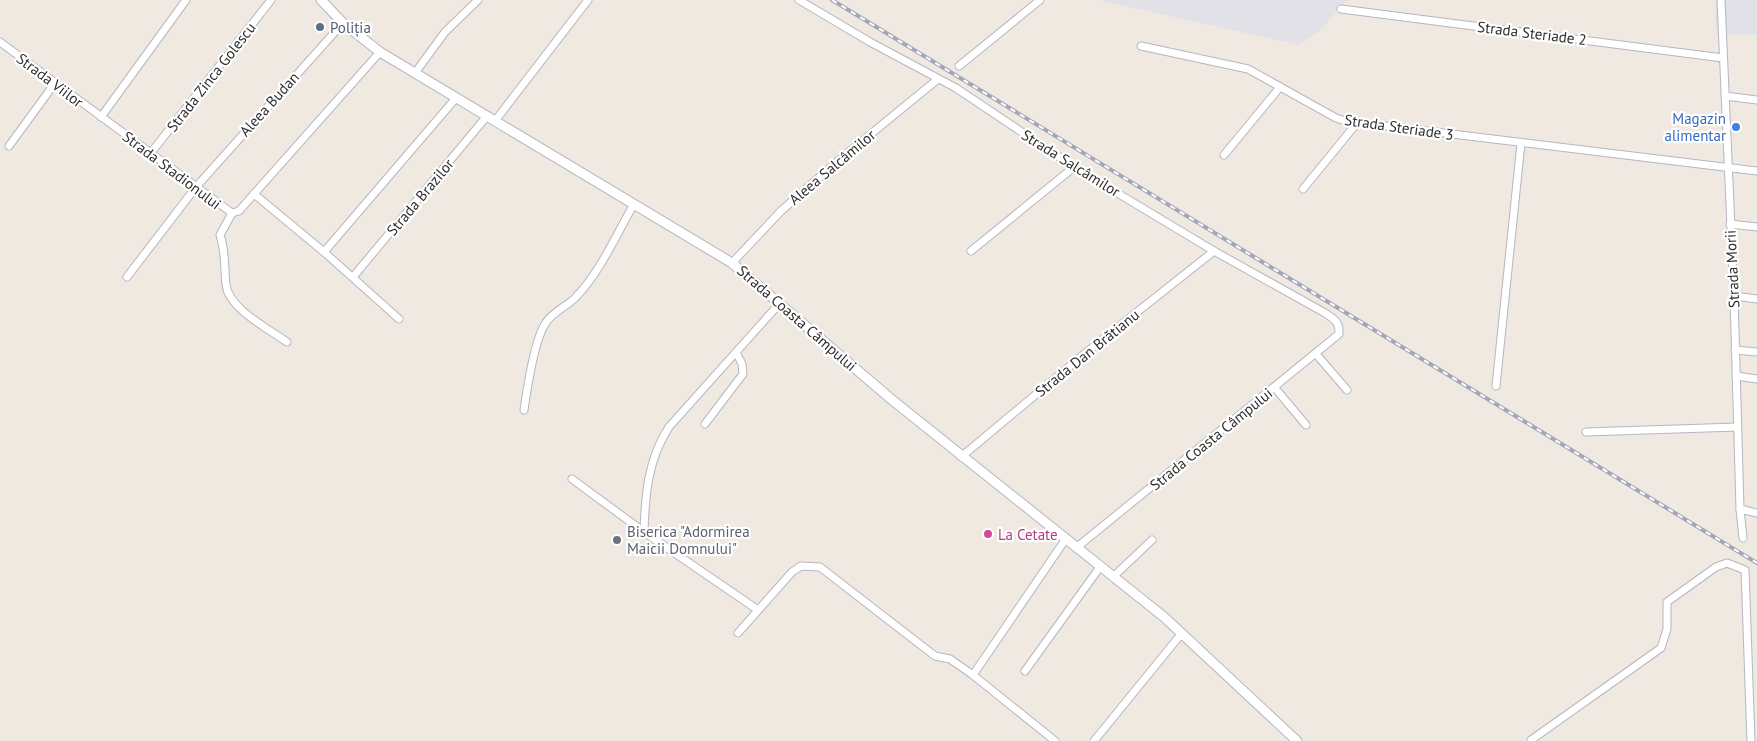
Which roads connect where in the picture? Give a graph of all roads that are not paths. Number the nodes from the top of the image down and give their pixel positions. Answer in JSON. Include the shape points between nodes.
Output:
{"nodes":[{"id":1,"x":186,"y":0,"type":"edge"},
{"id":2,"x":271,"y":0,"type":"edge"},
{"id":3,"x":478,"y":0,"type":"edge"},
{"id":4,"x":588,"y":0,"type":"edge"},
{"id":5,"x":799,"y":0,"type":"edge"},
{"id":6,"x":1721,"y":0,"type":"edge"},
{"id":7,"x":1037,"y":1,"type":"edge"},
{"id":8,"x":326,"y":2,"type":"edge"},
{"id":9,"x":1341,"y":9,"type":"dead end"},
{"id":10,"x":343,"y":23,"type":"junction"},
{"id":11,"x":0,"y":42,"type":"edge"},
{"id":12,"x":1141,"y":46,"type":"dead end"},
{"id":13,"x":380,"y":52,"type":"junction"},
{"id":14,"x":1723,"y":58,"type":"junction"},
{"id":15,"x":959,"y":66,"type":"dead end"},
{"id":16,"x":415,"y":73,"type":"junction"},
{"id":17,"x":938,"y":79,"type":"junction"},
{"id":18,"x":55,"y":83,"type":"junction"},
{"id":19,"x":1280,"y":87,"type":"junction"},
{"id":20,"x":1725,"y":96,"type":"junction"},
{"id":21,"x":456,"y":98,"type":"junction"},
{"id":22,"x":1757,"y":100,"type":"edge"},
{"id":23,"x":101,"y":117,"type":"junction"},
{"id":24,"x":491,"y":119,"type":"junction"},
{"id":25,"x":1357,"y":123,"type":"junction"},
{"id":26,"x":1521,"y":143,"type":"junction"},
{"id":27,"x":10,"y":146,"type":"dead end"},
{"id":28,"x":150,"y":154,"type":"junction"},
{"id":29,"x":1224,"y":155,"type":"dead end"},
{"id":30,"x":1074,"y":167,"type":"junction"},
{"id":31,"x":1728,"y":168,"type":"junction"},
{"id":32,"x":1757,"y":171,"type":"edge"},
{"id":33,"x":196,"y":187,"type":"junction"},
{"id":34,"x":1303,"y":189,"type":"dead end"},
{"id":35,"x":254,"y":194,"type":"junction"},
{"id":36,"x":634,"y":204,"type":"junction"},
{"id":37,"x":232,"y":213,"type":"junction"},
{"id":38,"x":1730,"y":224,"type":"junction"},
{"id":39,"x":1757,"y":227,"type":"edge"},
{"id":40,"x":972,"y":251,"type":"dead end"},
{"id":41,"x":1214,"y":251,"type":"junction"},
{"id":42,"x":324,"y":252,"type":"junction"},
{"id":43,"x":732,"y":263,"type":"junction"},
{"id":44,"x":127,"y":277,"type":"dead end"},
{"id":45,"x":353,"y":277,"type":"junction"},
{"id":46,"x":1734,"y":296,"type":"junction"},
{"id":47,"x":1757,"y":299,"type":"edge"},
{"id":48,"x":780,"y":303,"type":"junction"},
{"id":49,"x":399,"y":319,"type":"dead end"},
{"id":50,"x":1340,"y":327,"type":"joint"},
{"id":51,"x":287,"y":342,"type":"dead end"},
{"id":52,"x":1735,"y":350,"type":"junction"},
{"id":53,"x":736,"y":352,"type":"junction"},
{"id":54,"x":1757,"y":352,"type":"edge"},
{"id":55,"x":1316,"y":354,"type":"junction"},
{"id":56,"x":1736,"y":376,"type":"junction"},
{"id":57,"x":1757,"y":379,"type":"edge"},
{"id":58,"x":1496,"y":386,"type":"dead end"},
{"id":59,"x":1275,"y":388,"type":"junction"},
{"id":60,"x":1347,"y":390,"type":"dead end"},
{"id":61,"x":524,"y":410,"type":"dead end"},
{"id":62,"x":705,"y":424,"type":"dead end"},
{"id":63,"x":1306,"y":425,"type":"dead end"},
{"id":64,"x":1737,"y":427,"type":"junction"},
{"id":65,"x":1586,"y":432,"type":"dead end"},
{"id":66,"x":961,"y":457,"type":"junction"},
{"id":67,"x":572,"y":479,"type":"dead end"},
{"id":68,"x":1740,"y":509,"type":"junction"},
{"id":69,"x":1757,"y":514,"type":"edge"},
{"id":70,"x":644,"y":532,"type":"junction"},
{"id":71,"x":1743,"y":538,"type":"dead end"},
{"id":72,"x":1065,"y":540,"type":"junction"},
{"id":73,"x":1152,"y":540,"type":"dead end"},
{"id":74,"x":1076,"y":548,"type":"junction"},
{"id":75,"x":1100,"y":567,"type":"junction"},
{"id":76,"x":1113,"y":577,"type":"junction"},
{"id":77,"x":758,"y":610,"type":"junction"},
{"id":78,"x":738,"y":633,"type":"dead end"},
{"id":79,"x":1182,"y":633,"type":"junction"},
{"id":80,"x":1025,"y":671,"type":"dead end"},
{"id":81,"x":973,"y":675,"type":"junction"},
{"id":82,"x":1531,"y":740,"type":"edge"},
{"id":83,"x":1055,"y":741,"type":"edge"},
{"id":84,"x":1094,"y":741,"type":"edge"},
{"id":85,"x":1297,"y":741,"type":"edge"},
{"id":86,"x":1751,"y":741,"type":"edge"}],
"edges":[{"from":1,"to":23,"type":"street"},
{"from":2,"to":28,"type":"street","name":"Strada Zinca Golescu"},
{"from":3,"to":16,"type":"street","via":[[445,32]]},
{"from":4,"to":24,"type":"street"},
{"from":5,"to":17,"type":"street","name":"Strada Salcâmilor"},
{"from":6,"to":14,"type":"street","name":"Strada Morii"},
{"from":7,"to":15,"type":"street"},
{"from":8,"to":10,"type":"street","name":"Strada Coasta Câmpului"},
{"from":9,"to":14,"type":"street","name":"Strada Steriade 2"},
{"from":10,"to":13,"type":"street","name":"Strada Coasta Câmpului"},
{"from":10,"to":33,"type":"street","name":"Aleea Budan"},
{"from":11,"to":18,"type":"street","name":"Strada Viilor"},
{"from":12,"to":19,"type":"street","name":"Strada Steriade 3","via":[[1248,69]]},
{"from":13,"to":16,"type":"street","name":"Strada Coasta Câmpului"},
{"from":13,"to":35,"type":"street","name":"Strada Stadionului"},
{"from":14,"to":20,"type":"street","name":"Strada Morii"},
{"from":16,"to":21,"type":"street","name":"Strada Coasta Câmpului"},
{"from":17,"to":30,"type":"street","name":"Strada Salcâmilor"},
{"from":17,"to":43,"type":"street","name":"Aleea Salcâmilor","via":[[780,211]]},
{"from":18,"to":23,"type":"street","name":"Strada Viilor"},
{"from":18,"to":27,"type":"street"},
{"from":19,"to":25,"type":"street","name":"Strada Steriade 3","via":[[1336,118]]},
{"from":19,"to":29,"type":"street"},
{"from":20,"to":22,"type":"street"},
{"from":20,"to":31,"type":"street","name":"Strada Morii"},
{"from":21,"to":24,"type":"street","name":"Strada Coasta Câmpului"},
{"from":21,"to":42,"type":"street"},
{"from":23,"to":28,"type":"street","name":"Strada Stadionului"},
{"from":24,"to":36,"type":"street","name":"Strada Coasta Câmpului"},
{"from":24,"to":45,"type":"street","name":"Strada Brazilor"},
{"from":25,"to":26,"type":"street","name":"Strada Steriade 3"},
{"from":25,"to":34,"type":"street"},
{"from":26,"to":31,"type":"street","name":"Strada Steriade 3"},
{"from":26,"to":58,"type":"street"},
{"from":28,"to":33,"type":"street","name":"Strada Stadionului"},
{"from":30,"to":40,"type":"street"},
{"from":30,"to":41,"type":"street","name":"Strada Salcâmilor"},
{"from":31,"to":32,"type":"street","name":"Strada Steriade 3"},
{"from":31,"to":38,"type":"street","name":"Strada Morii"},
{"from":33,"to":37,"type":"street","name":"Strada Stadionului"},
{"from":33,"to":44,"type":"street","name":"Aleea Budan"},
{"from":35,"to":37,"type":"street","name":"Strada Stadionului"},
{"from":35,"to":42,"type":"street"},
{"from":36,"to":43,"type":"street","name":"Strada Coasta Câmpului"},
{"from":36,"to":61,"type":"street","via":[[594,273],[574,299],[546,322],[540,332]]},
{"from":37,"to":51,"type":"street","via":[[220,235],[226,287],[233,303]]},
{"from":38,"to":39,"type":"street"},
{"from":38,"to":46,"type":"street","name":"Strada Morii"},
{"from":41,"to":50,"type":"street","name":"Strada Salcâmilor","via":[[1325,312]]},
{"from":41,"to":66,"type":"street","name":"Strada Dan Brătianu"},
{"from":42,"to":45,"type":"street"},
{"from":43,"to":48,"type":"street","name":"Strada Coasta Câmpului"},
{"from":45,"to":49,"type":"street"},
{"from":46,"to":47,"type":"street"},
{"from":46,"to":52,"type":"street","name":"Strada Morii"},
{"from":48,"to":53,"type":"street"},
{"from":48,"to":66,"type":"street","name":"Strada Coasta Câmpului","via":[[876,388]]},
{"from":50,"to":55,"type":"street","name":"Strada Coasta Câmpului","via":[[1339,334]]},
{"from":52,"to":54,"type":"street"},
{"from":52,"to":56,"type":"street","name":"Strada Morii"},
{"from":53,"to":62,"type":"street","via":[[743,374]]},
{"from":53,"to":70,"type":"street","via":[[668,427],[659,442],[645,492]]},
{"from":55,"to":59,"type":"street","name":"Strada Coasta Câmpului"},
{"from":55,"to":60,"type":"street"},
{"from":56,"to":57,"type":"street"},
{"from":56,"to":64,"type":"street","name":"Strada Morii"},
{"from":59,"to":63,"type":"street"},
{"from":59,"to":74,"type":"street","name":"Strada Coasta Câmpului"},
{"from":64,"to":65,"type":"street"},
{"from":64,"to":68,"type":"street","name":"Strada Morii"},
{"from":66,"to":72,"type":"street","name":"Strada Coasta Câmpului"},
{"from":67,"to":70,"type":"street"},
{"from":68,"to":69,"type":"street"},
{"from":68,"to":71,"type":"street","name":"Strada Morii"},
{"from":70,"to":77,"type":"street"},
{"from":72,"to":74,"type":"street","name":"Strada Coasta Câmpului"},
{"from":72,"to":81,"type":"street"},
{"from":73,"to":76,"type":"street"},
{"from":74,"to":75,"type":"street","name":"Strada Coasta Câmpului"},
{"from":75,"to":76,"type":"street","name":"Strada Coasta Câmpului"},
{"from":75,"to":80,"type":"street"},
{"from":76,"to":79,"type":"street","name":"Strada Coasta Câmpului"},
{"from":77,"to":78,"type":"street"},
{"from":77,"to":81,"type":"street","via":[[800,566],[820,567],[935,656],[950,659]]},
{"from":79,"to":84,"type":"street"},
{"from":79,"to":85,"type":"street","name":"Strada Coasta Câmpului"},
{"from":81,"to":83,"type":"street"},
{"from":82,"to":86,"type":"street","via":[[1661,648],[1667,629],[1667,602],[1726,563],[1745,570]]}]}
